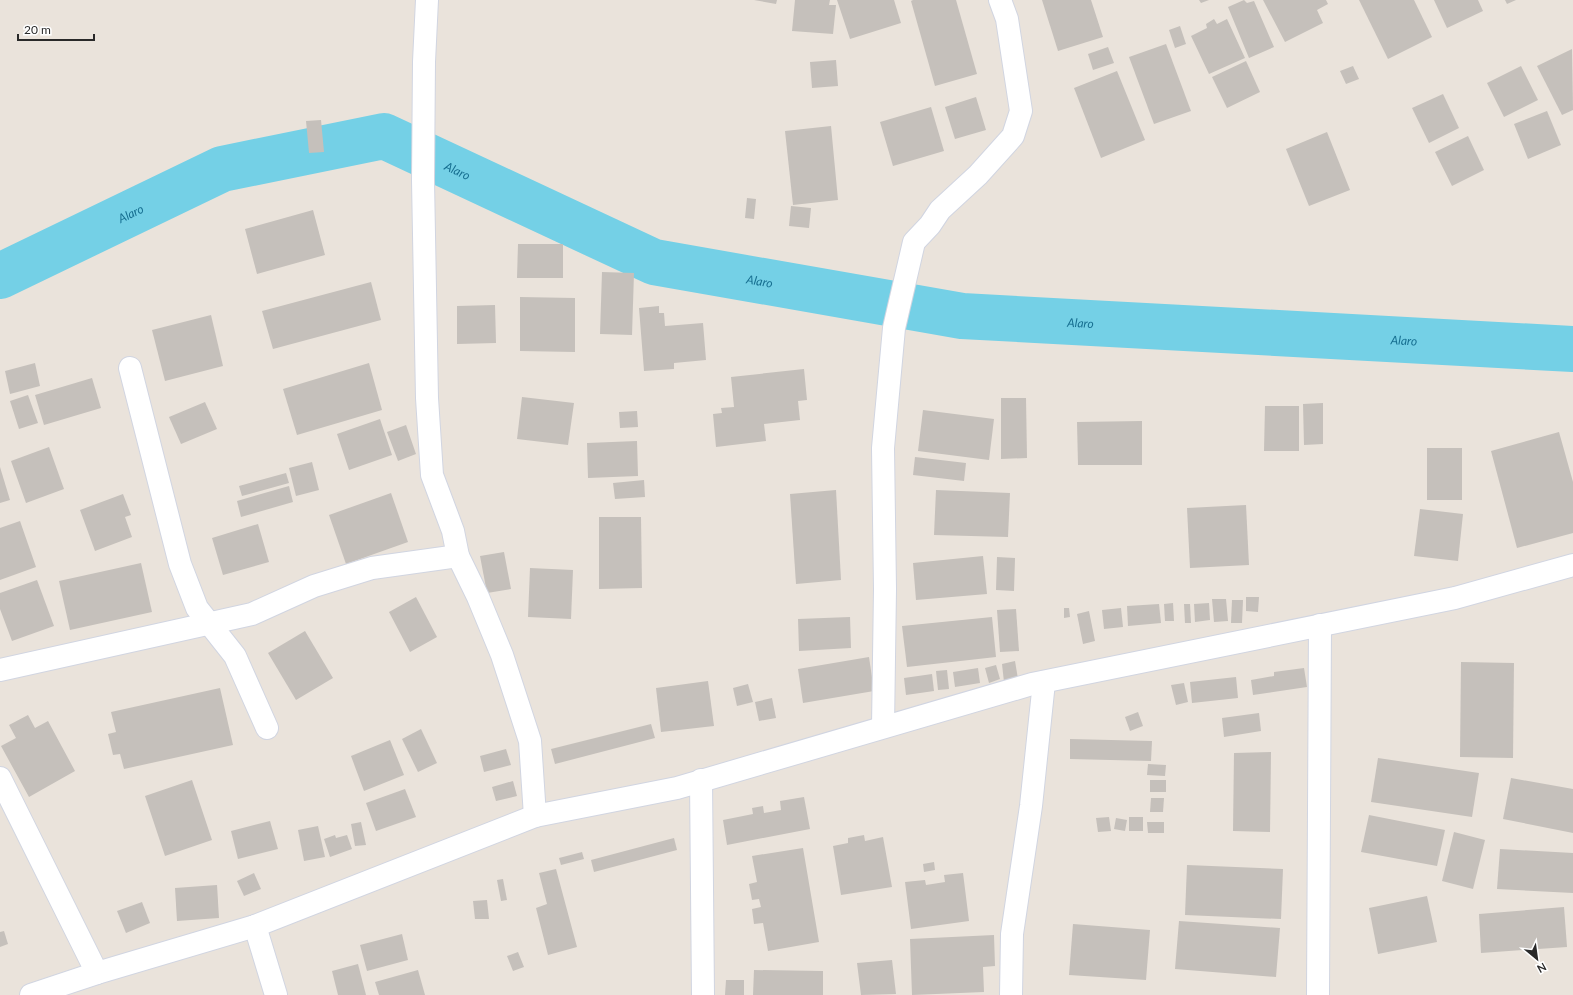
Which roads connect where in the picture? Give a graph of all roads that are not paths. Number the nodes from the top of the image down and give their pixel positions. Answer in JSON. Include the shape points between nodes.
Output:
{"nodes":[{"id":1,"x":427,"y":0,"type":"edge"},
{"id":2,"x":1000,"y":0,"type":"edge"},
{"id":3,"x":130,"y":368,"type":"dead end"},
{"id":4,"x":458,"y":556,"type":"junction"},
{"id":5,"x":1573,"y":565,"type":"edge"},
{"id":6,"x":208,"y":623,"type":"junction"},
{"id":7,"x":1320,"y":625,"type":"junction"},
{"id":8,"x":0,"y":670,"type":"edge"},
{"id":9,"x":1044,"y":682,"type":"junction"},
{"id":10,"x":883,"y":727,"type":"junction"},
{"id":11,"x":266,"y":728,"type":"dead end"},
{"id":12,"x":0,"y":778,"type":"edge"},
{"id":13,"x":701,"y":780,"type":"junction"},
{"id":14,"x":535,"y":816,"type":"junction"},
{"id":15,"x":255,"y":926,"type":"junction"},
{"id":16,"x":97,"y":974,"type":"junction"},
{"id":17,"x":30,"y":995,"type":"edge"},
{"id":18,"x":276,"y":995,"type":"edge"},
{"id":19,"x":703,"y":995,"type":"edge"},
{"id":20,"x":1011,"y":995,"type":"edge"},
{"id":21,"x":1318,"y":995,"type":"edge"}],
"edges":[{"from":1,"to":4,"type":"street","via":[[423,180],[427,398],[432,475],[453,531]]},
{"from":2,"to":10,"type":"street","via":[[1007,19],[1021,111],[1013,136],[978,175],[940,210],[914,242],[894,328],[883,448]]},
{"from":3,"to":6,"type":"street","via":[[180,564],[197,608]]},
{"from":4,"to":6,"type":"street","via":[[372,568],[314,586],[252,614]]},
{"from":4,"to":14,"type":"street","via":[[502,655],[530,741]]},
{"from":5,"to":7,"type":"street","via":[[1455,598]]},
{"from":6,"to":8,"type":"street"},
{"from":6,"to":11,"type":"street","via":[[235,656]]},
{"from":7,"to":9,"type":"street"},
{"from":7,"to":21,"type":"street"},
{"from":9,"to":10,"type":"street"},
{"from":9,"to":20,"type":"street","via":[[1031,806],[1012,934]]},
{"from":10,"to":13,"type":"street"},
{"from":12,"to":16,"type":"street"},
{"from":13,"to":14,"type":"street","via":[[677,788]]},
{"from":13,"to":19,"type":"street"},
{"from":14,"to":15,"type":"street"},
{"from":15,"to":16,"type":"street"},
{"from":15,"to":18,"type":"street"},
{"from":16,"to":17,"type":"street"}]}
